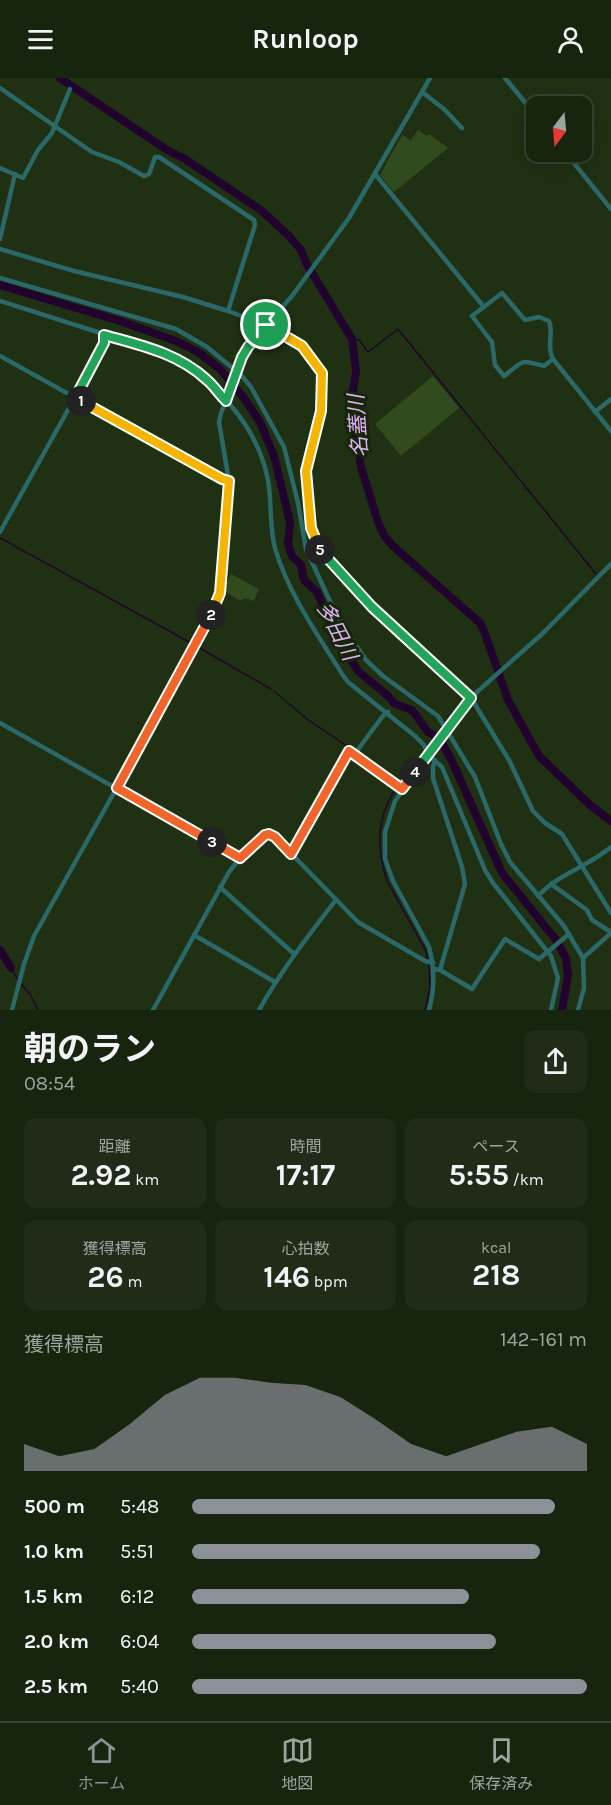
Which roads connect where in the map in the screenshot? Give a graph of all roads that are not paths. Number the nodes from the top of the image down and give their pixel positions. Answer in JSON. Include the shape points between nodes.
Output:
{"nodes":[{"id":1,"x":430,"y":78,"type":"edge"},
{"id":2,"x":505,"y":78,"type":"edge"},
{"id":3,"x":0,"y":88,"type":"edge"},
{"id":4,"x":70,"y":89,"type":"dead end"},
{"id":5,"x":422,"y":92,"type":"junction"},
{"id":6,"x":526,"y":104,"type":"edge"},
{"id":7,"x":55,"y":126,"type":"junction"},
{"id":8,"x":462,"y":128,"type":"dead end"},
{"id":9,"x":573,"y":162,"type":"edge"},
{"id":10,"x":0,"y":168,"type":"edge"},
{"id":11,"x":15,"y":174,"type":"junction"},
{"id":12,"x":375,"y":174,"type":"junction"},
{"id":13,"x":611,"y":209,"type":"edge"},
{"id":14,"x":0,"y":239,"type":"edge"},
{"id":15,"x":0,"y":249,"type":"edge"},
{"id":16,"x":0,"y":278,"type":"edge"},
{"id":17,"x":0,"y":301,"type":"edge"},
{"id":18,"x":484,"y":307,"type":"junction"},
{"id":19,"x":228,"y":311,"type":"junction"},
{"id":20,"x":266,"y":325,"type":"junction"},
{"id":21,"x":104,"y":335,"type":"junction"},
{"id":22,"x":0,"y":356,"type":"edge"},
{"id":23,"x":553,"y":359,"type":"junction"},
{"id":24,"x":237,"y":373,"type":"junction"},
{"id":25,"x":75,"y":398,"type":"junction"},
{"id":26,"x":611,"y":399,"type":"edge"},
{"id":27,"x":226,"y":400,"type":"junction"},
{"id":28,"x":595,"y":412,"type":"junction"},
{"id":29,"x":611,"y":431,"type":"edge"},
{"id":30,"x":229,"y":481,"type":"junction"},
{"id":31,"x":0,"y":532,"type":"edge"},
{"id":32,"x":611,"y":564,"type":"edge"},
{"id":33,"x":471,"y":698,"type":"junction"},
{"id":34,"x":388,"y":712,"type":"junction"},
{"id":35,"x":0,"y":723,"type":"edge"},
{"id":36,"x":445,"y":732,"type":"junction"},
{"id":37,"x":429,"y":753,"type":"junction"},
{"id":38,"x":354,"y":755,"type":"junction"},
{"id":39,"x":435,"y":760,"type":"junction"},
{"id":40,"x":117,"y":788,"type":"junction"},
{"id":41,"x":402,"y":789,"type":"junction"},
{"id":42,"x":611,"y":848,"type":"edge"},
{"id":43,"x":291,"y":854,"type":"junction"},
{"id":44,"x":240,"y":858,"type":"junction"},
{"id":45,"x":582,"y":867,"type":"junction"},
{"id":46,"x":552,"y":884,"type":"junction"},
{"id":47,"x":220,"y":887,"type":"junction"},
{"id":48,"x":538,"y":896,"type":"junction"},
{"id":49,"x":335,"y":901,"type":"junction"},
{"id":50,"x":611,"y":913,"type":"edge"},
{"id":51,"x":611,"y":933,"type":"edge"},
{"id":52,"x":568,"y":934,"type":"junction"},
{"id":53,"x":194,"y":935,"type":"junction"},
{"id":54,"x":548,"y":951,"type":"junction"},
{"id":55,"x":294,"y":954,"type":"junction"},
{"id":56,"x":583,"y":958,"type":"junction"},
{"id":57,"x":430,"y":962,"type":"junction"},
{"id":58,"x":434,"y":969,"type":"junction"},
{"id":59,"x":441,"y":970,"type":"junction"},
{"id":60,"x":275,"y":982,"type":"junction"},
{"id":61,"x":12,"y":1010,"type":"edge"},
{"id":62,"x":153,"y":1010,"type":"edge"},
{"id":63,"x":259,"y":1010,"type":"edge"},
{"id":64,"x":429,"y":1010,"type":"edge"},
{"id":65,"x":551,"y":1010,"type":"edge"},
{"id":66,"x":578,"y":1010,"type":"edge"}],
"edges":[{"from":1,"to":5,"type":"street"},
{"from":2,"to":6,"type":"street"},
{"from":3,"to":7,"type":"street"},
{"from":4,"to":7,"type":"street"},
{"from":5,"to":8,"type":"street"},
{"from":5,"to":12,"type":"street"},
{"from":7,"to":11,"type":"street","via":[[23,178]]},
{"from":7,"to":19,"type":"street","via":[[93,152],[144,176],[149,174],[155,157],[159,157],[254,220]]},
{"from":9,"to":13,"type":"street"},
{"from":10,"to":11,"type":"street"},
{"from":11,"to":14,"type":"street"},
{"from":12,"to":18,"type":"street"},
{"from":12,"to":20,"type":"street","via":[[349,218]]},
{"from":15,"to":19,"type":"street"},
{"from":16,"to":24,"type":"street","via":[[176,329],[207,346]]},
{"from":17,"to":21,"type":"street"},
{"from":18,"to":23,"type":"street","via":[[502,293],[525,320],[539,317],[549,321]]},
{"from":18,"to":23,"type":"street","via":[[472,318],[492,342],[495,365],[504,376],[524,361],[544,366]]},
{"from":19,"to":20,"type":"street"},
{"from":20,"to":24,"type":"street","via":[[248,347]]},
{"from":20,"to":33,"type":"street","via":[[302,346],[322,373],[321,411],[306,471],[311,528],[320,550],[372,607]]},
{"from":21,"to":25,"type":"street","via":[[104,343]]},
{"from":21,"to":27,"type":"street","via":[[182,362]]},
{"from":22,"to":25,"type":"street"},
{"from":23,"to":28,"type":"street"},
{"from":24,"to":27,"type":"street"},
{"from":24,"to":36,"type":"street","via":[[251,387],[284,447],[306,549],[346,631],[383,676],[438,716]]},
{"from":25,"to":30,"type":"street"},
{"from":25,"to":31,"type":"street"},
{"from":26,"to":28,"type":"street"},
{"from":27,"to":30,"type":"street","via":[[219,430]]},
{"from":27,"to":34,"type":"street","via":[[260,453],[268,480],[275,547],[285,574],[342,675]]},
{"from":28,"to":29,"type":"street"},
{"from":30,"to":40,"type":"street","via":[[217,602]]},
{"from":32,"to":33,"type":"street"},
{"from":33,"to":36,"type":"street"},
{"from":33,"to":45,"type":"street","via":[[509,760],[533,811],[562,834]]},
{"from":34,"to":37,"type":"street"},
{"from":34,"to":38,"type":"street"},
{"from":35,"to":40,"type":"street"},
{"from":36,"to":37,"type":"street"},
{"from":36,"to":48,"type":"street","via":[[475,777],[505,853]]},
{"from":37,"to":39,"type":"street"},
{"from":37,"to":41,"type":"street"},
{"from":38,"to":41,"type":"street"},
{"from":38,"to":43,"type":"street","via":[[349,751]]},
{"from":39,"to":54,"type":"street","via":[[442,767],[485,870]]},
{"from":39,"to":59,"type":"street","via":[[433,778],[465,884]]},
{"from":40,"to":44,"type":"street"},
{"from":40,"to":61,"type":"street","via":[[34,936]]},
{"from":41,"to":57,"type":"street","via":[[387,822],[385,859],[429,947]]},
{"from":42,"to":45,"type":"street"},
{"from":43,"to":44,"type":"street","via":[[269,834]]},
{"from":43,"to":49,"type":"street"},
{"from":44,"to":47,"type":"street"},
{"from":45,"to":46,"type":"street"},
{"from":45,"to":50,"type":"street"},
{"from":46,"to":48,"type":"street"},
{"from":46,"to":51,"type":"street"},
{"from":47,"to":53,"type":"street"},
{"from":47,"to":55,"type":"street"},
{"from":48,"to":52,"type":"street"},
{"from":49,"to":55,"type":"street"},
{"from":49,"to":57,"type":"street","via":[[358,922]]},
{"from":51,"to":56,"type":"street"},
{"from":52,"to":54,"type":"street"},
{"from":52,"to":56,"type":"street"},
{"from":53,"to":60,"type":"street"},
{"from":53,"to":62,"type":"street"},
{"from":54,"to":59,"type":"street","via":[[537,959],[505,939],[472,988]]},
{"from":54,"to":65,"type":"street","via":[[558,978]]},
{"from":55,"to":60,"type":"street"},
{"from":56,"to":66,"type":"street","via":[[584,988]]},
{"from":57,"to":58,"type":"street"},
{"from":58,"to":59,"type":"street"},
{"from":58,"to":64,"type":"street"},
{"from":60,"to":63,"type":"street"}]}
